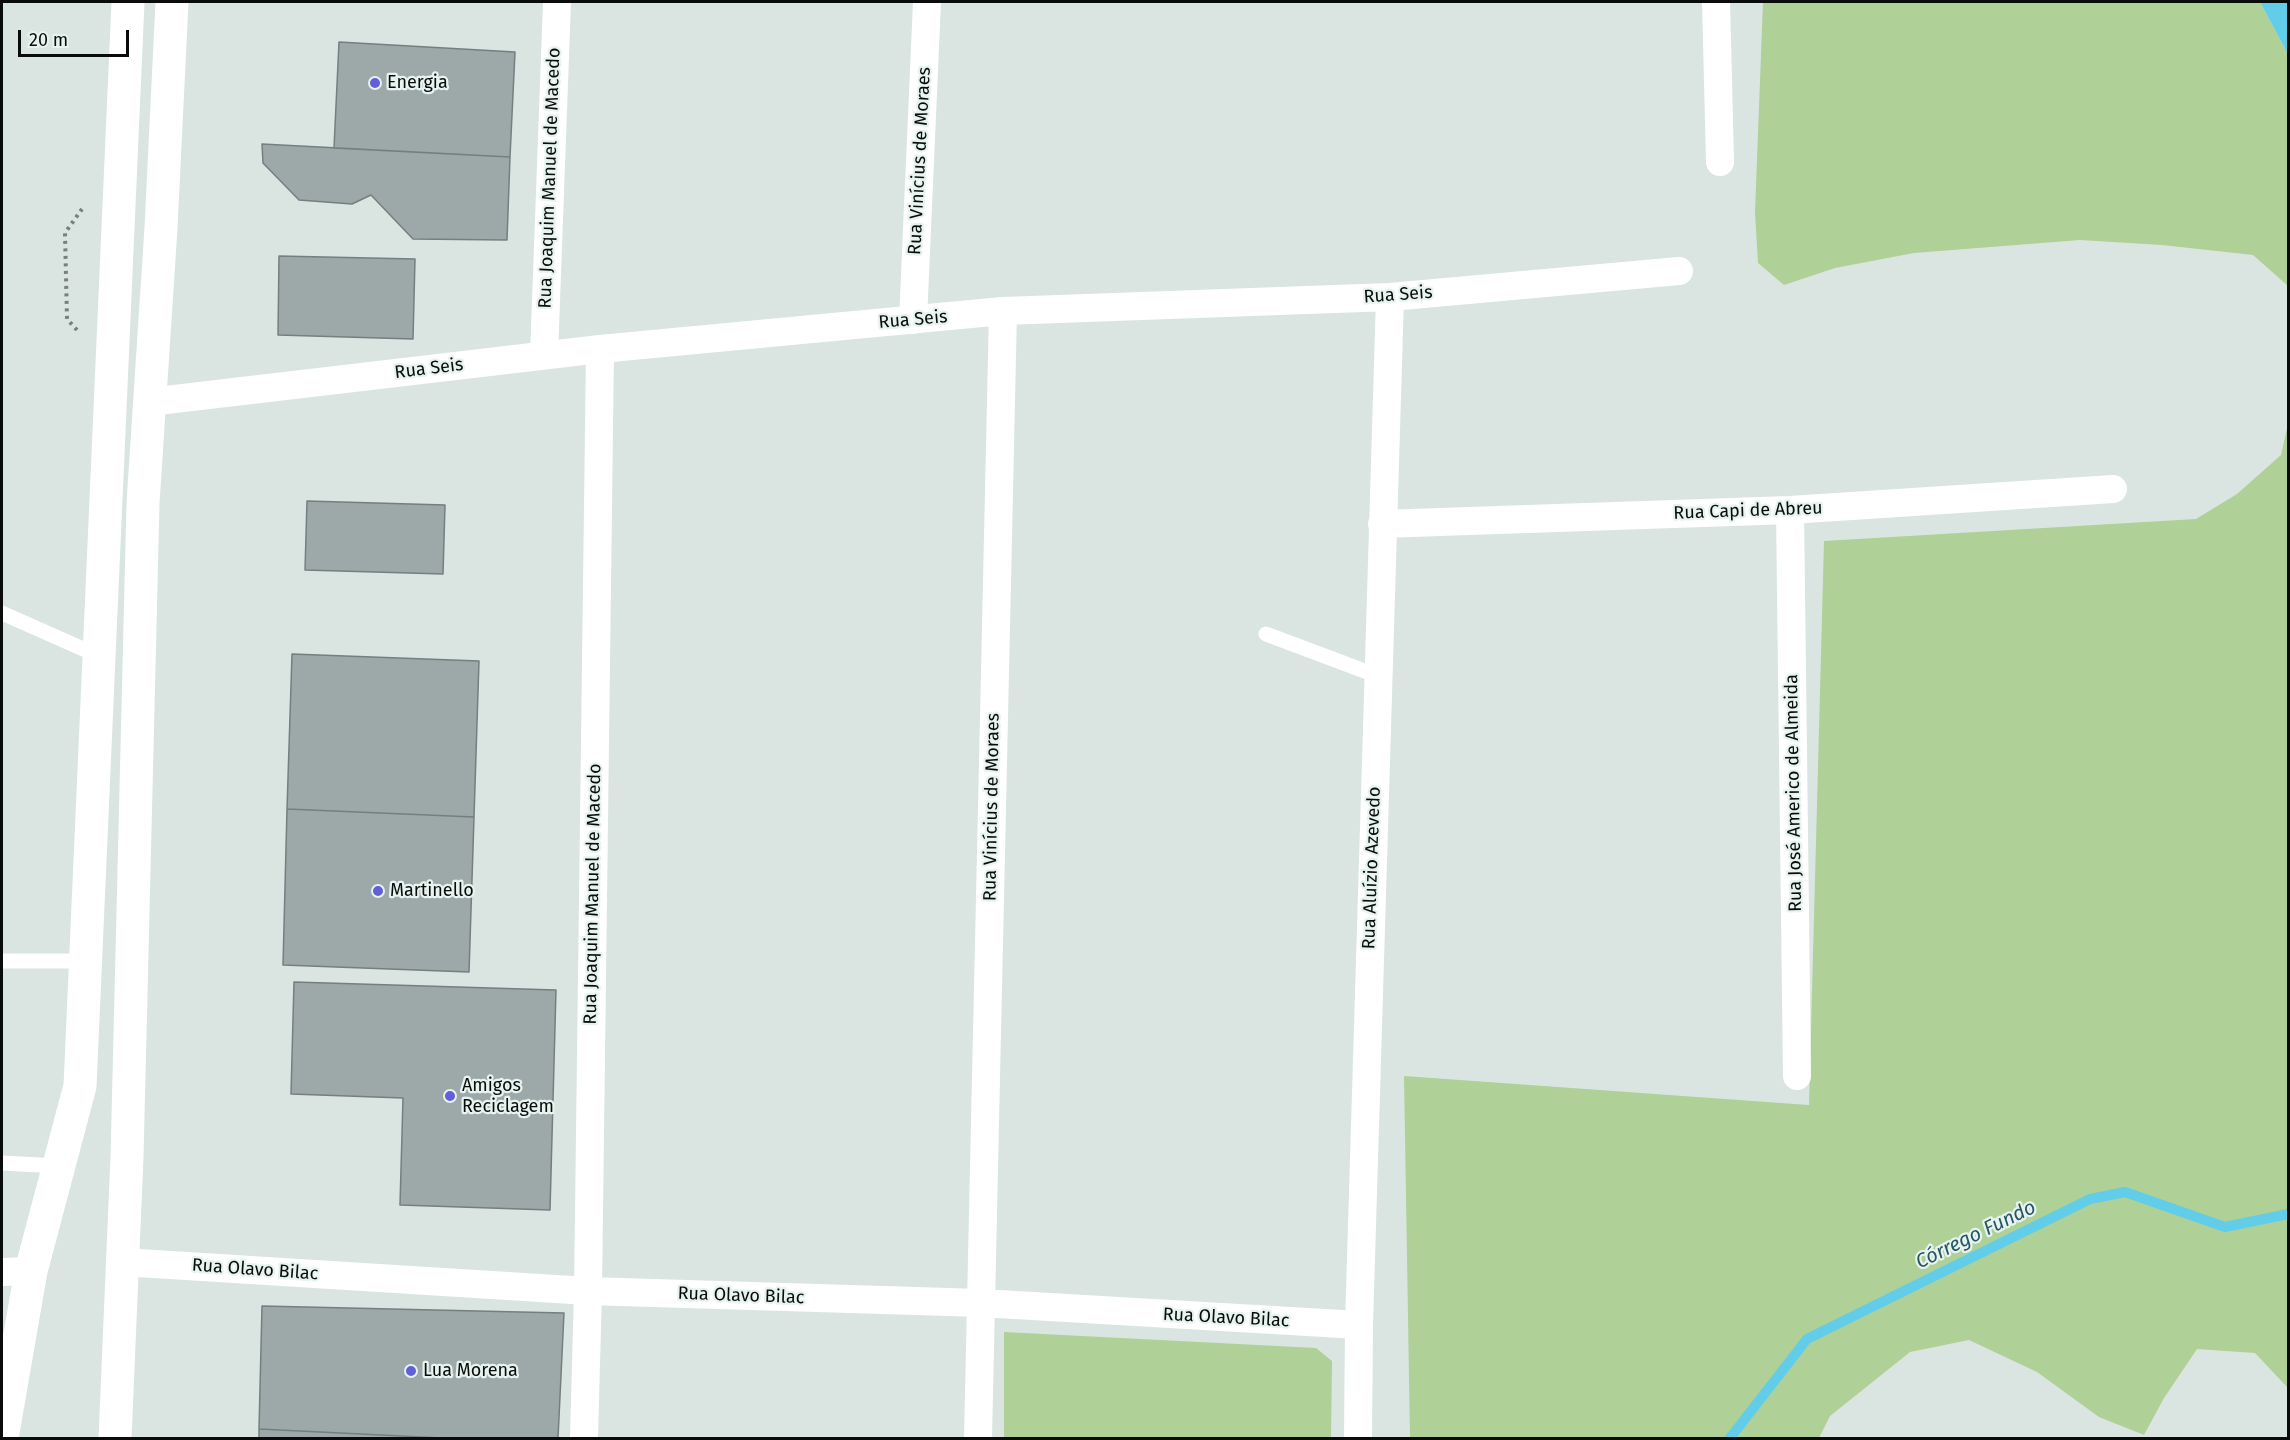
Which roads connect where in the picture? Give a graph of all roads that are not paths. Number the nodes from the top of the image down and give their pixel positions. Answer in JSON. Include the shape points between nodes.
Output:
{"nodes":[{"id":1,"x":128,"y":2,"type":"edge"},
{"id":2,"x":172,"y":2,"type":"edge"},
{"id":3,"x":557,"y":2,"type":"edge"},
{"id":4,"x":927,"y":2,"type":"edge"},
{"id":5,"x":1716,"y":2,"type":"edge"},
{"id":6,"x":1720,"y":162,"type":"dead end"},
{"id":7,"x":118,"y":252,"type":"junction"},
{"id":8,"x":158,"y":262,"type":"junction"},
{"id":9,"x":1679,"y":271,"type":"dead end"},
{"id":10,"x":1390,"y":297,"type":"junction"},
{"id":11,"x":1003,"y":311,"type":"junction"},
{"id":12,"x":913,"y":320,"type":"junction"},
{"id":13,"x":600,"y":349,"type":"junction"},
{"id":14,"x":544,"y":355,"type":"junction"},
{"id":15,"x":149,"y":402,"type":"junction"},
{"id":16,"x":2113,"y":489,"type":"dead end"},
{"id":17,"x":1790,"y":510,"type":"junction"},
{"id":18,"x":1382,"y":524,"type":"junction"},
{"id":19,"x":2,"y":613,"type":"edge"},
{"id":20,"x":1266,"y":634,"type":"dead end"},
{"id":21,"x":99,"y":656,"type":"junction"},
{"id":22,"x":1378,"y":676,"type":"junction"},
{"id":23,"x":86,"y":961,"type":"junction"},
{"id":24,"x":2,"y":962,"type":"edge"},
{"id":25,"x":1797,"y":1077,"type":"dead end"},
{"id":26,"x":2,"y":1163,"type":"edge"},
{"id":27,"x":59,"y":1166,"type":"junction"},
{"id":28,"x":122,"y":1262,"type":"junction"},
{"id":29,"x":16,"y":1272,"type":"edge"},
{"id":30,"x":588,"y":1291,"type":"junction"},
{"id":31,"x":981,"y":1303,"type":"junction"},
{"id":32,"x":1359,"y":1326,"type":"junction"},
{"id":33,"x":2,"y":1438,"type":"edge"},
{"id":34,"x":115,"y":1438,"type":"edge"},
{"id":35,"x":584,"y":1438,"type":"edge"},
{"id":36,"x":978,"y":1438,"type":"edge"},
{"id":37,"x":1358,"y":1438,"type":"edge"}],
"edges":[{"from":1,"to":7,"type":"main road"},
{"from":2,"to":8,"type":"main road"},
{"from":3,"to":14,"type":"street","name":"Rua Joaquim Manuel de Macedo"},
{"from":4,"to":12,"type":"street","name":"Rua Vinícius de Moraes"},
{"from":5,"to":6,"type":"street"},
{"from":7,"to":8,"type":"main road","via":[[122,240],[136,236],[147,240]]},
{"from":7,"to":21,"type":"main road"},
{"from":8,"to":15,"type":"main road"},
{"from":9,"to":10,"type":"street","name":"Rua Seis"},
{"from":10,"to":11,"type":"street","name":"Rua Seis"},
{"from":10,"to":18,"type":"street","name":"Rua Aluízio Azevedo"},
{"from":11,"to":12,"type":"street","name":"Rua Seis"},
{"from":11,"to":31,"type":"street","name":"Rua Vinícius de Moraes"},
{"from":12,"to":13,"type":"street","name":"Rua Seis"},
{"from":13,"to":14,"type":"street","name":"Rua Seis"},
{"from":13,"to":30,"type":"street","name":"Rua Joaquim Manuel de Macedo"},
{"from":14,"to":15,"type":"street","name":"Rua Seis"},
{"from":15,"to":28,"type":"main road"},
{"from":16,"to":17,"type":"street","name":"Rua Capi de Abreu"},
{"from":17,"to":18,"type":"street","name":"Rua Capi de Abreu"},
{"from":17,"to":25,"type":"street","name":"Rua José Americo de Almeida"},
{"from":18,"to":22,"type":"street","name":"Rua Aluízio Azevedo"},
{"from":19,"to":21,"type":"lane"},
{"from":20,"to":22,"type":"lane"},
{"from":21,"to":23,"type":"main road"},
{"from":22,"to":32,"type":"street","name":"Rua Aluízio Azevedo"},
{"from":23,"to":24,"type":"lane"},
{"from":23,"to":27,"type":"main road","via":[[80,1086]]},
{"from":26,"to":27,"type":"lane"},
{"from":27,"to":29,"type":"main road"},
{"from":28,"to":30,"type":"street","name":"Rua Olavo Bilac"},
{"from":28,"to":34,"type":"main road"},
{"from":29,"to":33,"type":"main road"},
{"from":30,"to":31,"type":"street","name":"Rua Olavo Bilac"},
{"from":30,"to":35,"type":"street","name":"Rua Joaquim Manuel de Macedo"},
{"from":31,"to":32,"type":"street","name":"Rua Olavo Bilac"},
{"from":31,"to":36,"type":"street","name":"Rua Vinícius de Moraes"},
{"from":32,"to":37,"type":"street","name":"Rua Aluízio Azevedo"}]}
